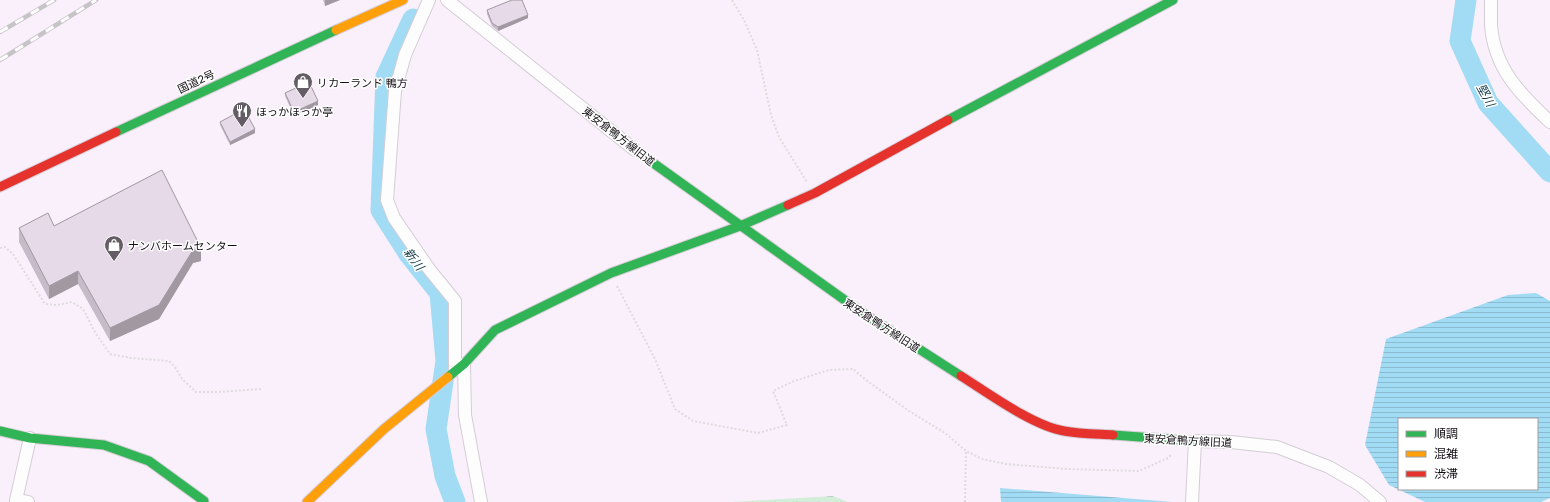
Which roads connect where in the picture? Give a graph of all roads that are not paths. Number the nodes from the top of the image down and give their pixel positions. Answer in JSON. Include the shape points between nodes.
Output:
{"nodes":[{"id":1,"x":403,"y":0,"type":"edge"},
{"id":2,"x":430,"y":0,"type":"edge"},
{"id":3,"x":447,"y":0,"type":"edge"},
{"id":4,"x":1173,"y":0,"type":"edge"},
{"id":5,"x":1491,"y":0,"type":"edge"},
{"id":6,"x":1550,"y":122,"type":"edge"},
{"id":7,"x":635,"y":150,"type":"joint"},
{"id":8,"x":0,"y":187,"type":"edge"},
{"id":9,"x":740,"y":226,"type":"junction"},
{"id":10,"x":460,"y":367,"type":"junction"},
{"id":11,"x":0,"y":431,"type":"edge"},
{"id":12,"x":30,"y":438,"type":"junction"},
{"id":13,"x":1190,"y":441,"type":"junction"},
{"id":14,"x":28,"y":502,"type":"edge"},
{"id":15,"x":204,"y":502,"type":"edge"},
{"id":16,"x":307,"y":502,"type":"edge"},
{"id":17,"x":481,"y":502,"type":"edge"},
{"id":18,"x":1192,"y":502,"type":"edge"},
{"id":19,"x":1380,"y":502,"type":"edge"}],
"edges":[{"from":1,"to":8,"type":"main road","name":"国道2号"},
{"from":2,"to":10,"type":"street","via":[[405,55],[395,91],[386,200],[394,218],[454,301]]},
{"from":3,"to":7,"type":"street","name":"東安倉鴨方線旧道"},
{"from":4,"to":9,"type":"main road","via":[[815,193]]},
{"from":5,"to":6,"type":"street","via":[[1491,26],[1498,56],[1510,80]]},
{"from":7,"to":9,"type":"main road","name":"東安倉鴨方線旧道"},
{"from":9,"to":10,"type":"main road","via":[[611,273],[495,330]]},
{"from":9,"to":13,"type":"main road","name":"東安倉鴨方線旧道","via":[[860,311],[1044,425],[1063,431]]},
{"from":10,"to":16,"type":"main road","via":[[384,429]]},
{"from":10,"to":17,"type":"street","via":[[465,414]]},
{"from":11,"to":12,"type":"main road"},
{"from":12,"to":14,"type":"street","via":[[16,500]]},
{"from":12,"to":15,"type":"main road","via":[[104,445],[149,461]]},
{"from":13,"to":18,"type":"street"},
{"from":13,"to":19,"type":"street","name":"東安倉鴨方線旧道","via":[[1277,447],[1329,467],[1360,485]]}]}
